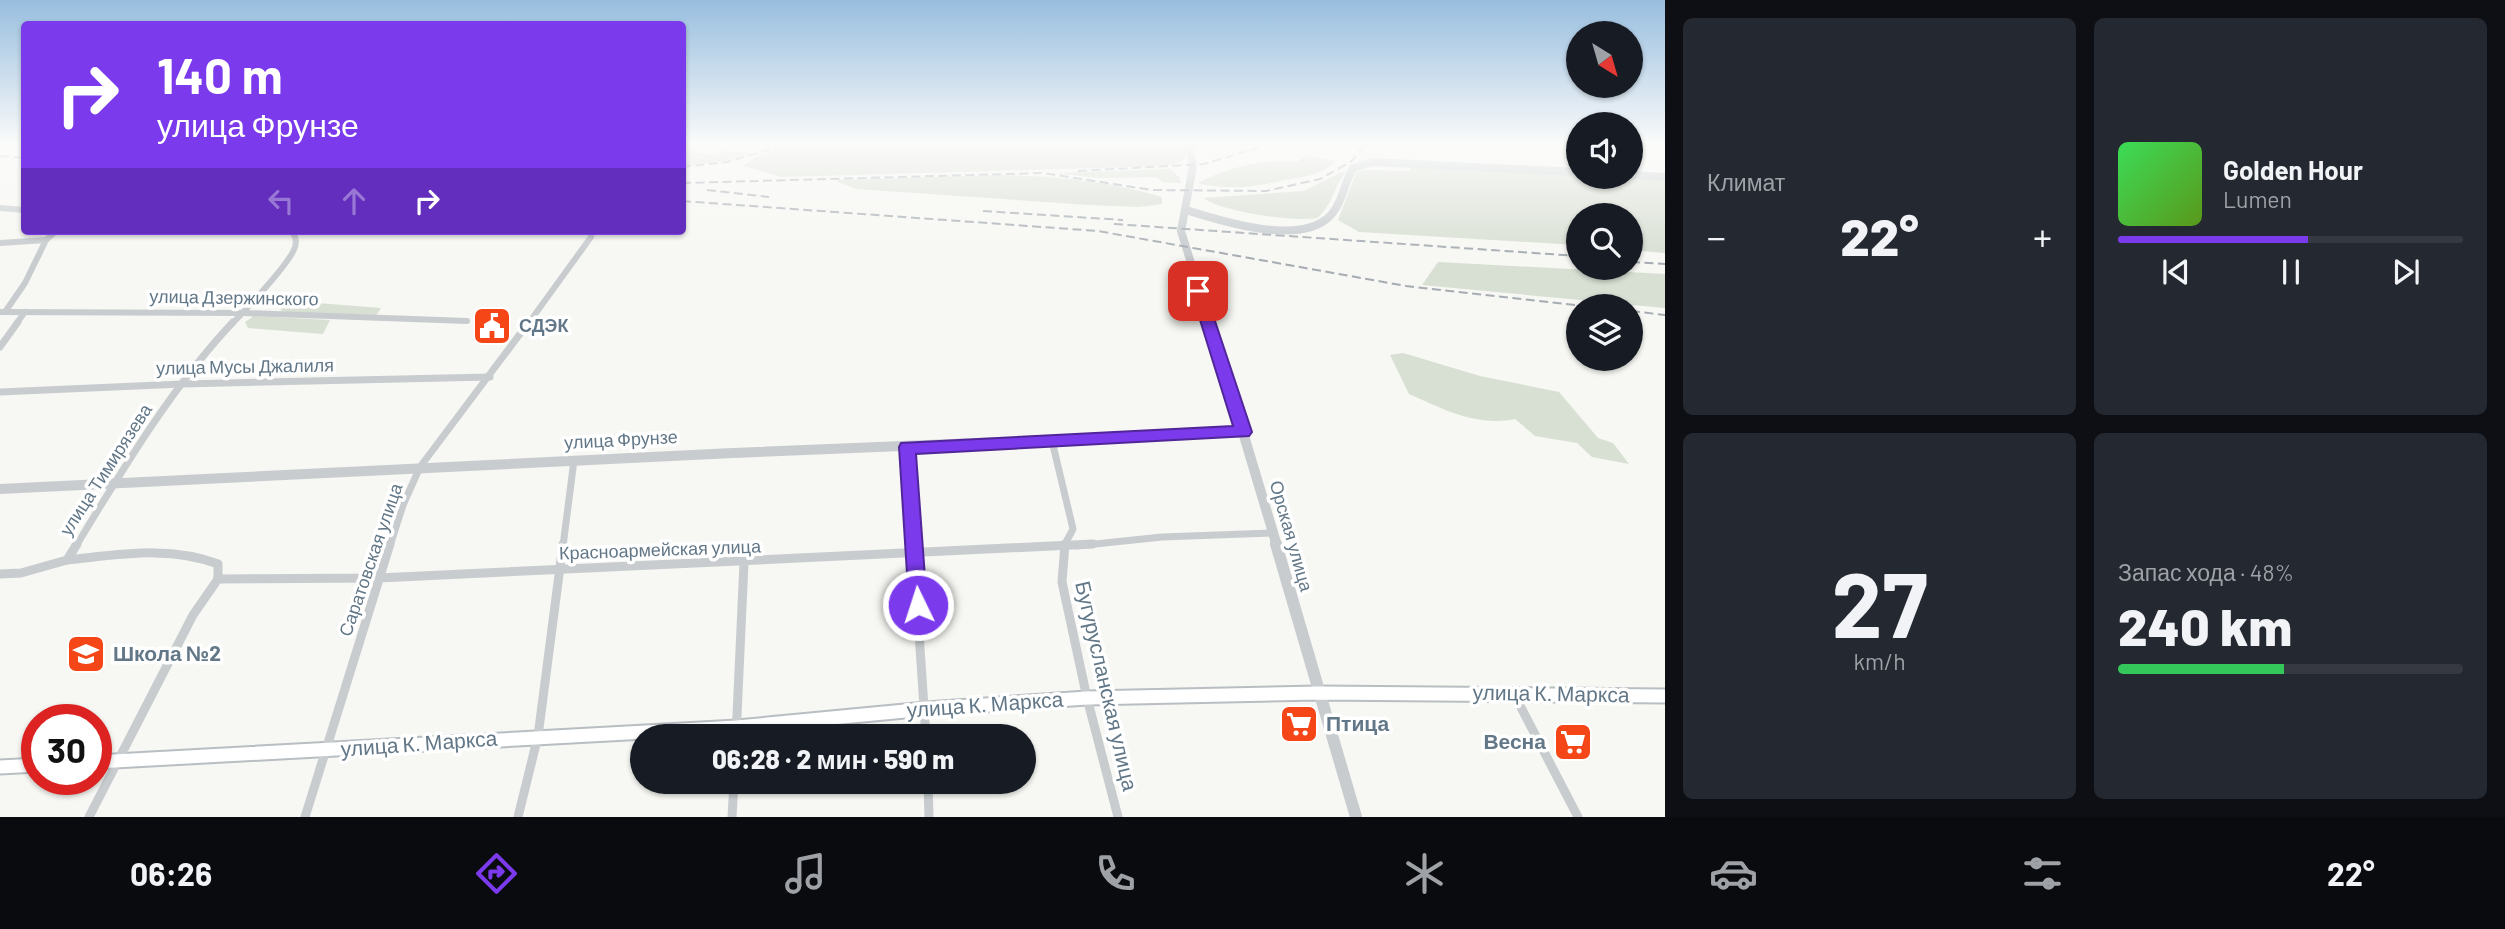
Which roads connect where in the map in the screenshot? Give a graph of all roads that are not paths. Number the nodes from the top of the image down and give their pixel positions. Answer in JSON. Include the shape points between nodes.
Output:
{"nodes":[{"id":1,"x":1191,"y":181,"type":"edge"},
{"id":2,"x":1347,"y":181,"type":"edge"},
{"id":3,"x":0,"y":208,"type":"edge"},
{"id":4,"x":21,"y":210,"type":"edge"},
{"id":5,"x":1186,"y":210,"type":"junction"},
{"id":6,"x":52,"y":235,"type":"edge"},
{"id":7,"x":295,"y":235,"type":"edge"},
{"id":8,"x":591,"y":237,"type":"dead end"},
{"id":9,"x":46,"y":240,"type":"junction"},
{"id":10,"x":0,"y":243,"type":"edge"},
{"id":11,"x":3,"y":312,"type":"edge"},
{"id":12,"x":25,"y":313,"type":"junction"},
{"id":13,"x":244,"y":313,"type":"junction"},
{"id":14,"x":467,"y":321,"type":"dead end"},
{"id":15,"x":0,"y":347,"type":"edge"},
{"id":16,"x":490,"y":377,"type":"junction"},
{"id":17,"x":182,"y":384,"type":"junction"},
{"id":18,"x":0,"y":392,"type":"edge"},
{"id":19,"x":1243,"y":432,"type":"junction"},
{"id":20,"x":1052,"y":441,"type":"junction"},
{"id":21,"x":907,"y":447,"type":"junction"},
{"id":22,"x":574,"y":460,"type":"junction"},
{"id":23,"x":421,"y":467,"type":"junction"},
{"id":24,"x":114,"y":483,"type":"junction"},
{"id":25,"x":0,"y":489,"type":"edge"},
{"id":26,"x":1272,"y":533,"type":"junction"},
{"id":27,"x":1063,"y":547,"type":"junction"},
{"id":28,"x":914,"y":554,"type":"junction"},
{"id":29,"x":67,"y":560,"type":"junction"},
{"id":30,"x":744,"y":563,"type":"junction"},
{"id":31,"x":558,"y":569,"type":"junction"},
{"id":32,"x":0,"y":574,"type":"edge"},
{"id":33,"x":379,"y":578,"type":"junction"},
{"id":34,"x":218,"y":579,"type":"junction"},
{"id":35,"x":1318,"y":693,"type":"junction"},
{"id":36,"x":1514,"y":693,"type":"junction"},
{"id":37,"x":1665,"y":696,"type":"edge"},
{"id":38,"x":1087,"y":698,"type":"junction"},
{"id":39,"x":926,"y":709,"type":"junction"},
{"id":40,"x":736,"y":724,"type":"edge"},
{"id":41,"x":802,"y":724,"type":"edge"},
{"id":42,"x":926,"y":724,"type":"edge"},
{"id":43,"x":630,"y":734,"type":"edge"},
{"id":44,"x":538,"y":736,"type":"junction"},
{"id":45,"x":327,"y":750,"type":"junction"},
{"id":46,"x":112,"y":761,"type":"edge"},
{"id":47,"x":118,"y":761,"type":"junction"},
{"id":48,"x":21,"y":766,"type":"edge"},
{"id":49,"x":0,"y":767,"type":"edge"},
{"id":50,"x":733,"y":794,"type":"edge"},
{"id":51,"x":928,"y":794,"type":"edge"},
{"id":52,"x":89,"y":817,"type":"edge"},
{"id":53,"x":305,"y":817,"type":"edge"},
{"id":54,"x":518,"y":817,"type":"edge"},
{"id":55,"x":732,"y":817,"type":"edge"},
{"id":56,"x":929,"y":817,"type":"edge"},
{"id":57,"x":1118,"y":817,"type":"edge"},
{"id":58,"x":1356,"y":817,"type":"edge"},
{"id":59,"x":1578,"y":817,"type":"edge"}],
"edges":[{"from":1,"to":5,"type":"street","name":"Орская улица"},
{"from":2,"to":5,"type":"street","via":[[1331,215],[1311,228],[1244,226]]},
{"from":3,"to":4,"type":"street"},
{"from":5,"to":19,"type":"street","name":"Орская улица","via":[[1181,231]]},
{"from":6,"to":9,"type":"street"},
{"from":7,"to":13,"type":"street","name":"улица Тимирязева","via":[[295,248]]},
{"from":8,"to":16,"type":"street","name":"Саратовская улица"},
{"from":9,"to":10,"type":"street"},
{"from":9,"to":11,"type":"street","via":[[25,283]]},
{"from":11,"to":12,"type":"street","name":"улица Дзержинского"},
{"from":12,"to":13,"type":"street","name":"улица Дзержинского"},
{"from":12,"to":15,"type":"street"},
{"from":13,"to":14,"type":"street","name":"улица Дзержинского"},
{"from":13,"to":17,"type":"street","name":"улица Тимирязева"},
{"from":16,"to":17,"type":"street","name":"улица Мусы Джалиля"},
{"from":16,"to":23,"type":"street","name":"Саратовская улица"},
{"from":17,"to":18,"type":"street","name":"улица Мусы Джалиля"},
{"from":17,"to":24,"type":"street","name":"улица Тимирязева"},
{"from":19,"to":20,"type":"street","name":"улица Фрунзе"},
{"from":19,"to":26,"type":"street","name":"Орская улица"},
{"from":20,"to":21,"type":"street","name":"улица Фрунзе"},
{"from":20,"to":27,"type":"street","name":"Бугурусланская улица","via":[[1073,528]]},
{"from":21,"to":22,"type":"street","name":"улица Фрунзе"},
{"from":21,"to":28,"type":"street"},
{"from":22,"to":23,"type":"street","name":"улица Фрунзе"},
{"from":22,"to":31,"type":"street"},
{"from":23,"to":24,"type":"street","name":"улица Фрунзе"},
{"from":23,"to":33,"type":"street","name":"Саратовская улица"},
{"from":24,"to":25,"type":"street","name":"улица Фрунзе"},
{"from":24,"to":29,"type":"street","name":"улица Тимирязева"},
{"from":26,"to":27,"type":"street","name":"Красноармейская улица"},
{"from":26,"to":35,"type":"street","name":"Орская улица"},
{"from":27,"to":28,"type":"street","name":"Красноармейская улица"},
{"from":27,"to":38,"type":"street","name":"Бугурусланская улица","via":[[1062,582]]},
{"from":28,"to":30,"type":"street","name":"Красноармейская улица"},
{"from":28,"to":39,"type":"street"},
{"from":29,"to":32,"type":"street","name":"улица Тимирязева"},
{"from":29,"to":34,"type":"street","via":[[150,553],[201,556],[218,564]]},
{"from":30,"to":31,"type":"street","name":"Красноармейская улица"},
{"from":30,"to":40,"type":"street"},
{"from":31,"to":33,"type":"street","name":"Красноармейская улица"},
{"from":31,"to":44,"type":"street"},
{"from":33,"to":34,"type":"street","name":"Красноармейская улица"},
{"from":33,"to":45,"type":"street","name":"Саратовская улица"},
{"from":34,"to":47,"type":"street","via":[[193,615]]},
{"from":35,"to":36,"type":"main road","name":"улица К. Маркса"},
{"from":35,"to":38,"type":"main road","name":"улица К. Маркса"},
{"from":35,"to":58,"type":"street","name":"Орская улица"},
{"from":36,"to":37,"type":"main road","name":"улица К. Маркса"},
{"from":36,"to":59,"type":"street"},
{"from":38,"to":39,"type":"main road","name":"улица К. Маркса"},
{"from":38,"to":57,"type":"street","name":"Бугурусланская улица"},
{"from":39,"to":41,"type":"main road","name":"улица К. Маркса"},
{"from":39,"to":42,"type":"street"},
{"from":43,"to":44,"type":"main road","name":"улица К. Маркса"},
{"from":44,"to":45,"type":"main road","name":"улица К. Маркса"},
{"from":44,"to":54,"type":"street"},
{"from":45,"to":47,"type":"main road","name":"улица К. Маркса"},
{"from":45,"to":53,"type":"street","name":"Саратовская улица"},
{"from":46,"to":47,"type":"main road","name":"улица К. Маркса"},
{"from":47,"to":52,"type":"street"},
{"from":48,"to":49,"type":"main road"},
{"from":50,"to":55,"type":"street"},
{"from":51,"to":56,"type":"street"}]}
